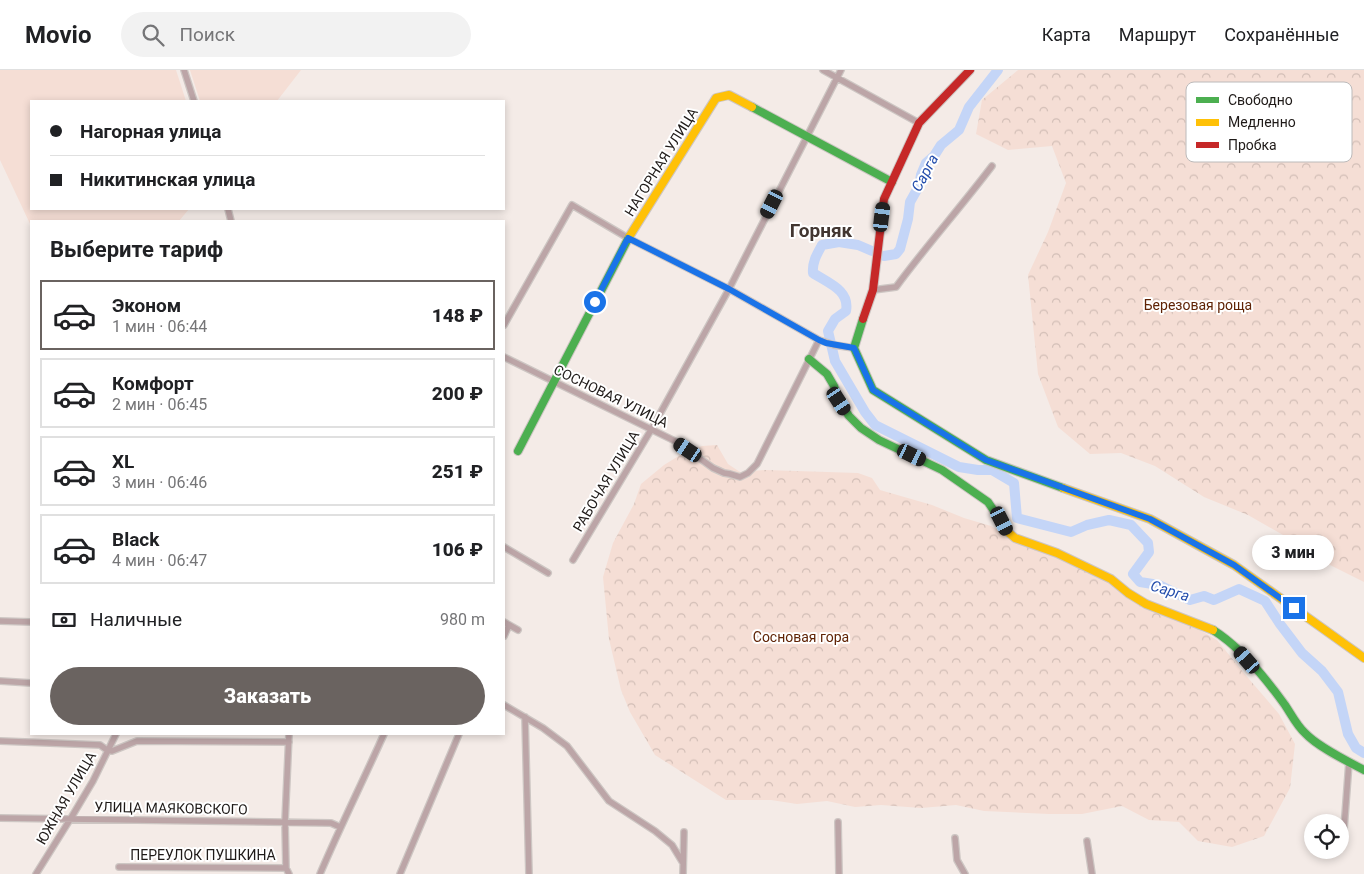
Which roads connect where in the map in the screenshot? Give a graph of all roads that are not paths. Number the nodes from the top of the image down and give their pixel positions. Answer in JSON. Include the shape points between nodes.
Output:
{"nodes":[{"id":1,"x":184,"y":70,"type":"edge"},
{"id":2,"x":823,"y":70,"type":"edge"},
{"id":3,"x":841,"y":70,"type":"edge"},
{"id":4,"x":970,"y":70,"type":"edge"},
{"id":5,"x":837,"y":78,"type":"junction"},
{"id":6,"x":194,"y":100,"type":"edge"},
{"id":7,"x":919,"y":123,"type":"junction"},
{"id":8,"x":807,"y":137,"type":"junction"},
{"id":9,"x":992,"y":166,"type":"dead end"},
{"id":10,"x":892,"y":182,"type":"junction"},
{"id":11,"x":628,"y":238,"type":"junction"},
{"id":12,"x":729,"y":289,"type":"junction"},
{"id":13,"x":873,"y":290,"type":"junction"},
{"id":14,"x":505,"y":324,"type":"edge"},
{"id":15,"x":819,"y":340,"type":"junction"},
{"id":16,"x":854,"y":348,"type":"junction"},
{"id":17,"x":505,"y":358,"type":"edge"},
{"id":18,"x":809,"y":359,"type":"junction"},
{"id":19,"x":554,"y":382,"type":"junction"},
{"id":20,"x":650,"y":430,"type":"junction"},
{"id":21,"x":518,"y":452,"type":"dead end"},
{"id":22,"x":505,"y":548,"type":"edge"},
{"id":23,"x":573,"y":560,"type":"dead end"},
{"id":24,"x":548,"y":573,"type":"dead end"},
{"id":25,"x":0,"y":621,"type":"edge"},
{"id":26,"x":30,"y":622,"type":"edge"},
{"id":27,"x":506,"y":624,"type":"edge"},
{"id":28,"x":518,"y":630,"type":"dead end"},
{"id":29,"x":1364,"y":658,"type":"edge"},
{"id":30,"x":0,"y":681,"type":"edge"},
{"id":31,"x":30,"y":683,"type":"edge"},
{"id":32,"x":505,"y":705,"type":"edge"},
{"id":33,"x":525,"y":718,"type":"junction"},
{"id":34,"x":115,"y":735,"type":"edge"},
{"id":35,"x":289,"y":735,"type":"edge"},
{"id":36,"x":384,"y":735,"type":"edge"},
{"id":37,"x":459,"y":735,"type":"edge"},
{"id":38,"x":0,"y":741,"type":"edge"},
{"id":39,"x":289,"y":742,"type":"junction"},
{"id":40,"x":107,"y":750,"type":"junction"},
{"id":41,"x":1349,"y":762,"type":"junction"},
{"id":42,"x":1364,"y":770,"type":"edge"},
{"id":43,"x":1345,"y":814,"type":"edge"},
{"id":44,"x":0,"y":818,"type":"edge"},
{"id":45,"x":71,"y":818,"type":"junction"},
{"id":46,"x":285,"y":822,"type":"junction"},
{"id":47,"x":838,"y":822,"type":"dead end"},
{"id":48,"x":340,"y":827,"type":"junction"},
{"id":49,"x":684,"y":832,"type":"dead end"},
{"id":50,"x":955,"y":838,"type":"dead end"},
{"id":51,"x":1087,"y":841,"type":"dead end"},
{"id":52,"x":683,"y":863,"type":"junction"},
{"id":53,"x":119,"y":867,"type":"dead end"},
{"id":54,"x":210,"y":871,"type":"edge"},
{"id":55,"x":288,"y":871,"type":"edge"},
{"id":56,"x":36,"y":874,"type":"edge"},
{"id":57,"x":320,"y":874,"type":"edge"},
{"id":58,"x":400,"y":874,"type":"edge"},
{"id":59,"x":529,"y":874,"type":"edge"},
{"id":60,"x":683,"y":874,"type":"edge"},
{"id":61,"x":839,"y":874,"type":"edge"},
{"id":62,"x":965,"y":874,"type":"edge"},
{"id":63,"x":1092,"y":874,"type":"edge"}],
"edges":[{"from":1,"to":6,"type":"street"},
{"from":2,"to":5,"type":"street"},
{"from":3,"to":5,"type":"street","name":"РАБОЧАЯ УЛИЦА"},
{"from":4,"to":7,"type":"street"},
{"from":5,"to":7,"type":"street"},
{"from":5,"to":8,"type":"street","name":"РАБОЧАЯ УЛИЦА"},
{"from":7,"to":10,"type":"street"},
{"from":8,"to":10,"type":"street"},
{"from":8,"to":11,"type":"street","name":"НАГОРНАЯ УЛИЦА","via":[[729,95],[716,98]]},
{"from":8,"to":12,"type":"street","name":"РАБОЧАЯ УЛИЦА"},
{"from":9,"to":13,"type":"street","via":[[896,287]]},
{"from":10,"to":13,"type":"street","via":[[884,199]]},
{"from":11,"to":12,"type":"street"},
{"from":11,"to":14,"type":"street","via":[[572,205]]},
{"from":11,"to":19,"type":"street","name":"НАГОРНАЯ УЛИЦА"},
{"from":12,"to":15,"type":"street"},
{"from":12,"to":20,"type":"street","name":"РАБОЧАЯ УЛИЦА"},
{"from":13,"to":16,"type":"street"},
{"from":15,"to":16,"type":"street"},
{"from":15,"to":18,"type":"street"},
{"from":16,"to":29,"type":"street","via":[[873,390],[986,460],[1150,519],[1234,565]]},
{"from":17,"to":19,"type":"street","name":"СОСНОВАЯ УЛИЦА"},
{"from":18,"to":20,"type":"street","name":"СОСНОВАЯ УЛИЦА","via":[[757,464],[740,477],[713,468],[677,442]]},
{"from":18,"to":41,"type":"street","via":[[827,374],[839,401],[861,428],[942,470],[988,502],[1015,538],[1057,553],[1111,579],[1146,604],[1214,630],[1257,671],[1303,732]]},
{"from":19,"to":20,"type":"street","name":"СОСНОВАЯ УЛИЦА"},
{"from":19,"to":21,"type":"street","name":"НАГОРНАЯ УЛИЦА"},
{"from":20,"to":23,"type":"street","name":"РАБОЧАЯ УЛИЦА"},
{"from":22,"to":24,"type":"street"},
{"from":25,"to":26,"type":"street"},
{"from":27,"to":28,"type":"street"},
{"from":30,"to":31,"type":"street"},
{"from":32,"to":33,"type":"street"},
{"from":33,"to":52,"type":"street","via":[[566,746],[609,801],[670,843]]},
{"from":33,"to":59,"type":"street"},
{"from":34,"to":40,"type":"street","name":"ЮЖНАЯ УЛИЦА"},
{"from":35,"to":39,"type":"street"},
{"from":36,"to":48,"type":"street"},
{"from":37,"to":58,"type":"street"},
{"from":38,"to":40,"type":"street","via":[[100,744]]},
{"from":39,"to":40,"type":"street","via":[[137,741]]},
{"from":39,"to":46,"type":"street"},
{"from":40,"to":45,"type":"street","name":"ЮЖНАЯ УЛИЦА"},
{"from":41,"to":42,"type":"street"},
{"from":41,"to":43,"type":"street"},
{"from":44,"to":45,"type":"street","name":"УЛИЦА МАЯКОВСКОГО"},
{"from":45,"to":46,"type":"street","name":"УЛИЦА МАЯКОВСКОГО"},
{"from":45,"to":56,"type":"street","name":"ЮЖНАЯ УЛИЦА"},
{"from":46,"to":48,"type":"street","name":"УЛИЦА МАЯКОВСКОГО","via":[[331,823]]},
{"from":46,"to":55,"type":"street"},
{"from":47,"to":61,"type":"street"},
{"from":48,"to":57,"type":"street"},
{"from":49,"to":52,"type":"street"},
{"from":50,"to":62,"type":"street","via":[[957,860]]},
{"from":51,"to":63,"type":"street"},
{"from":52,"to":60,"type":"street"},
{"from":53,"to":54,"type":"street","name":"ПЕРЕУЛОК ПУШКИНА"},
{"from":54,"to":55,"type":"street","name":"ПЕРЕУЛОК ПУШКИНА"}]}
